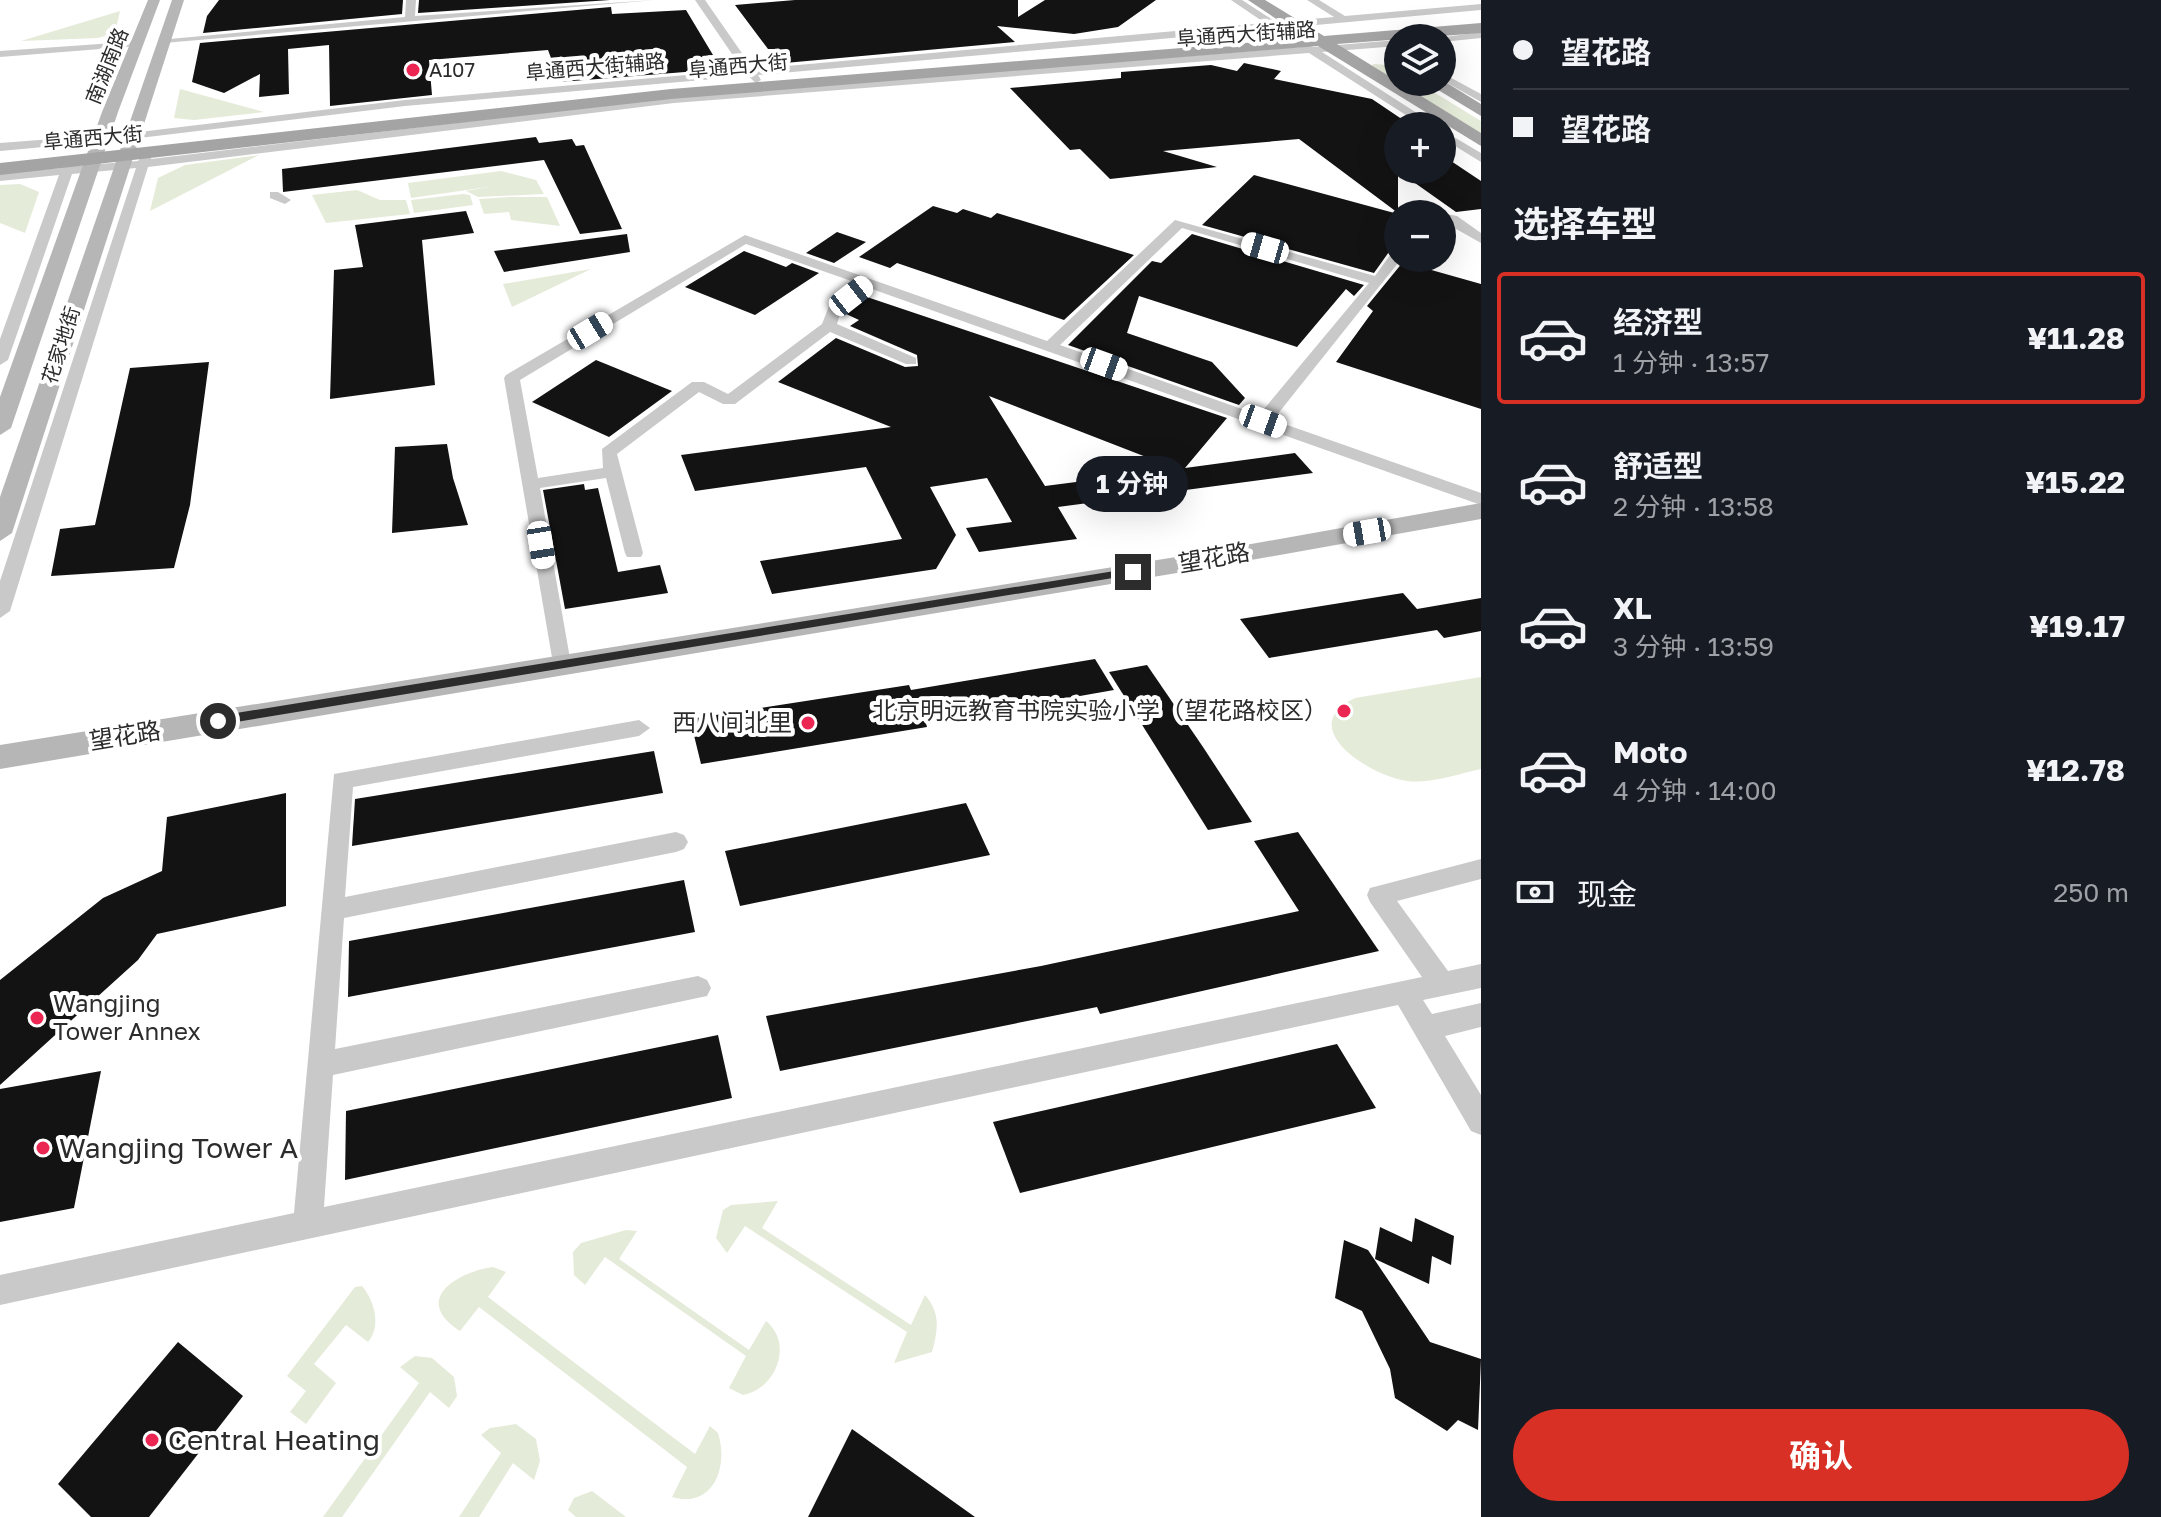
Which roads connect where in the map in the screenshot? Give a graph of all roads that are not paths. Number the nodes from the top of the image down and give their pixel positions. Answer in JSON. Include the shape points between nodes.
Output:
{"nodes":[{"id":1,"x":154,"y":0,"type":"edge"},
{"id":2,"x":178,"y":0,"type":"edge"},
{"id":3,"x":411,"y":0,"type":"edge"},
{"id":4,"x":650,"y":0,"type":"edge"},
{"id":5,"x":700,"y":0,"type":"edge"},
{"id":6,"x":1236,"y":0,"type":"edge"},
{"id":7,"x":1301,"y":1,"type":"edge"},
{"id":8,"x":1260,"y":3,"type":"edge"},
{"id":9,"x":1481,"y":7,"type":"edge"},
{"id":10,"x":1481,"y":17,"type":"edge"},
{"id":11,"x":410,"y":21,"type":"junction"},
{"id":12,"x":1481,"y":28,"type":"edge"},
{"id":13,"x":1362,"y":33,"type":"edge"},
{"id":14,"x":1481,"y":35,"type":"edge"},
{"id":15,"x":1303,"y":36,"type":"junction"},
{"id":16,"x":1456,"y":38,"type":"edge"},
{"id":17,"x":164,"y":40,"type":"junction"},
{"id":18,"x":138,"y":43,"type":"junction"},
{"id":19,"x":1384,"y":50,"type":"edge"},
{"id":20,"x":0,"y":54,"type":"edge"},
{"id":21,"x":1384,"y":59,"type":"edge"},
{"id":22,"x":1369,"y":70,"type":"junction"},
{"id":23,"x":753,"y":77,"type":"junction"},
{"id":24,"x":1456,"y":84,"type":"edge"},
{"id":25,"x":1456,"y":96,"type":"edge"},
{"id":26,"x":1481,"y":99,"type":"edge"},
{"id":27,"x":1481,"y":111,"type":"edge"},
{"id":28,"x":1411,"y":112,"type":"edge"},
{"id":29,"x":1481,"y":141,"type":"edge"},
{"id":30,"x":1456,"y":142,"type":"edge"},
{"id":31,"x":0,"y":147,"type":"edge"},
{"id":32,"x":96,"y":154,"type":"junction"},
{"id":33,"x":132,"y":154,"type":"junction"},
{"id":34,"x":0,"y":157,"type":"edge"},
{"id":35,"x":1481,"y":158,"type":"edge"},
{"id":36,"x":68,"y":166,"type":"junction"},
{"id":37,"x":0,"y":169,"type":"edge"},
{"id":38,"x":0,"y":177,"type":"edge"},
{"id":39,"x":1456,"y":222,"type":"edge"},
{"id":40,"x":1481,"y":239,"type":"edge"},
{"id":41,"x":1385,"y":272,"type":"edge"},
{"id":42,"x":1378,"y":281,"type":"junction"},
{"id":43,"x":868,"y":282,"type":"junction"},
{"id":44,"x":41,"y":315,"type":"junction"},
{"id":45,"x":8,"y":318,"type":"edge"},
{"id":46,"x":829,"y":326,"type":"junction"},
{"id":47,"x":1051,"y":345,"type":"junction"},
{"id":48,"x":0,"y":360,"type":"edge"},
{"id":49,"x":911,"y":361,"type":"dead end"},
{"id":50,"x":1263,"y":421,"type":"junction"},
{"id":51,"x":0,"y":428,"type":"edge"},
{"id":52,"x":613,"y":472,"type":"junction"},
{"id":53,"x":531,"y":484,"type":"junction"},
{"id":54,"x":1481,"y":499,"type":"edge"},
{"id":55,"x":1481,"y":511,"type":"edge"},
{"id":56,"x":0,"y":533,"type":"edge"},
{"id":57,"x":634,"y":553,"type":"dead end"},
{"id":58,"x":0,"y":611,"type":"edge"},
{"id":59,"x":561,"y":664,"type":"junction"},
{"id":60,"x":639,"y":728,"type":"dead end"},
{"id":61,"x":0,"y":757,"type":"edge"},
{"id":62,"x":676,"y":842,"type":"dead end"},
{"id":63,"x":1481,"y":869,"type":"edge"},
{"id":64,"x":333,"y":910,"type":"junction"},
{"id":65,"x":1481,"y":976,"type":"edge"},
{"id":66,"x":1443,"y":985,"type":"junction"},
{"id":67,"x":698,"y":988,"type":"dead end"},
{"id":68,"x":1405,"y":994,"type":"junction"},
{"id":69,"x":1481,"y":1015,"type":"edge"},
{"id":70,"x":1423,"y":1029,"type":"junction"},
{"id":71,"x":321,"y":1065,"type":"junction"},
{"id":72,"x":1481,"y":1121,"type":"edge"},
{"id":73,"x":308,"y":1224,"type":"junction"},
{"id":74,"x":0,"y":1290,"type":"edge"}],
"edges":[{"from":1,"to":18,"type":"street","name":"南湖南路"},
{"from":2,"to":17,"type":"street","name":"南湖南路"},
{"from":3,"to":11,"type":"street"},
{"from":4,"to":11,"type":"street"},
{"from":5,"to":23,"type":"street"},
{"from":6,"to":15,"type":"street"},
{"from":7,"to":8,"type":"main road","via":[[1298,9],[1280,10]]},
{"from":7,"to":13,"type":"main road"},
{"from":8,"to":15,"type":"main road"},
{"from":9,"to":13,"type":"street","name":"阜通西大街辅路"},
{"from":10,"to":13,"type":"main road","name":"阜通西大街"},
{"from":11,"to":17,"type":"street"},
{"from":12,"to":13,"type":"main road","name":"阜通西大街"},
{"from":13,"to":15,"type":"main road","name":"阜通西大街"},
{"from":13,"to":15,"type":"street","name":"阜通西大街辅路"},
{"from":13,"to":19,"type":"main road"},
{"from":14,"to":16,"type":"street"},
{"from":15,"to":22,"type":"main road"},
{"from":15,"to":23,"type":"main road","name":"阜通西大街"},
{"from":15,"to":28,"type":"street"},
{"from":15,"to":33,"type":"main road","name":"阜通西大街","via":[[671,94]]},
{"from":17,"to":33,"type":"street","name":"南湖南路"},
{"from":18,"to":20,"type":"street"},
{"from":18,"to":32,"type":"street","name":"南湖南路"},
{"from":21,"to":22,"type":"main road","via":[[1364,62]]},
{"from":22,"to":29,"type":"main road"},
{"from":23,"to":33,"type":"main road","name":"阜通西大街","via":[[461,107]]},
{"from":24,"to":26,"type":"street"},
{"from":25,"to":27,"type":"main road"},
{"from":30,"to":35,"type":"street"},
{"from":31,"to":32,"type":"street"},
{"from":32,"to":33,"type":"main road","name":"阜通西大街"},
{"from":32,"to":34,"type":"main road","name":"阜通西大街"},
{"from":32,"to":36,"type":"main road","name":"阜通西大街"},
{"from":32,"to":44,"type":"street","name":"花家地街"},
{"from":33,"to":56,"type":"street","name":"花家地街"},
{"from":33,"to":58,"type":"street"},
{"from":36,"to":37,"type":"main road","name":"阜通西大街"},
{"from":36,"to":38,"type":"street"},
{"from":36,"to":45,"type":"street"},
{"from":39,"to":40,"type":"street"},
{"from":41,"to":42,"type":"street"},
{"from":42,"to":47,"type":"street","via":[[1180,223]]},
{"from":42,"to":50,"type":"street"},
{"from":43,"to":46,"type":"street","via":[[834,309]]},
{"from":43,"to":47,"type":"street"},
{"from":43,"to":53,"type":"street","via":[[745,239],[540,361],[512,378]]},
{"from":44,"to":45,"type":"street"},
{"from":44,"to":51,"type":"street","name":"花家地街"},
{"from":45,"to":48,"type":"street"},
{"from":46,"to":49,"type":"street"},
{"from":46,"to":52,"type":"street","via":[[729,401],[698,385],[608,453]]},
{"from":47,"to":50,"type":"street"},
{"from":50,"to":54,"type":"street"},
{"from":52,"to":53,"type":"street"},
{"from":52,"to":57,"type":"street"},
{"from":53,"to":59,"type":"street"},
{"from":55,"to":59,"type":"street","name":"望花路"},
{"from":59,"to":61,"type":"street","name":"望花路"},
{"from":60,"to":64,"type":"street","via":[[342,780]]},
{"from":62,"to":64,"type":"street"},
{"from":63,"to":66,"type":"street","via":[[1379,895]]},
{"from":64,"to":71,"type":"street"},
{"from":65,"to":66,"type":"street"},
{"from":66,"to":68,"type":"street"},
{"from":67,"to":71,"type":"street"},
{"from":68,"to":70,"type":"street"},
{"from":68,"to":73,"type":"street"},
{"from":69,"to":70,"type":"street"},
{"from":70,"to":72,"type":"street"},
{"from":71,"to":73,"type":"street"},
{"from":73,"to":74,"type":"street"}]}
